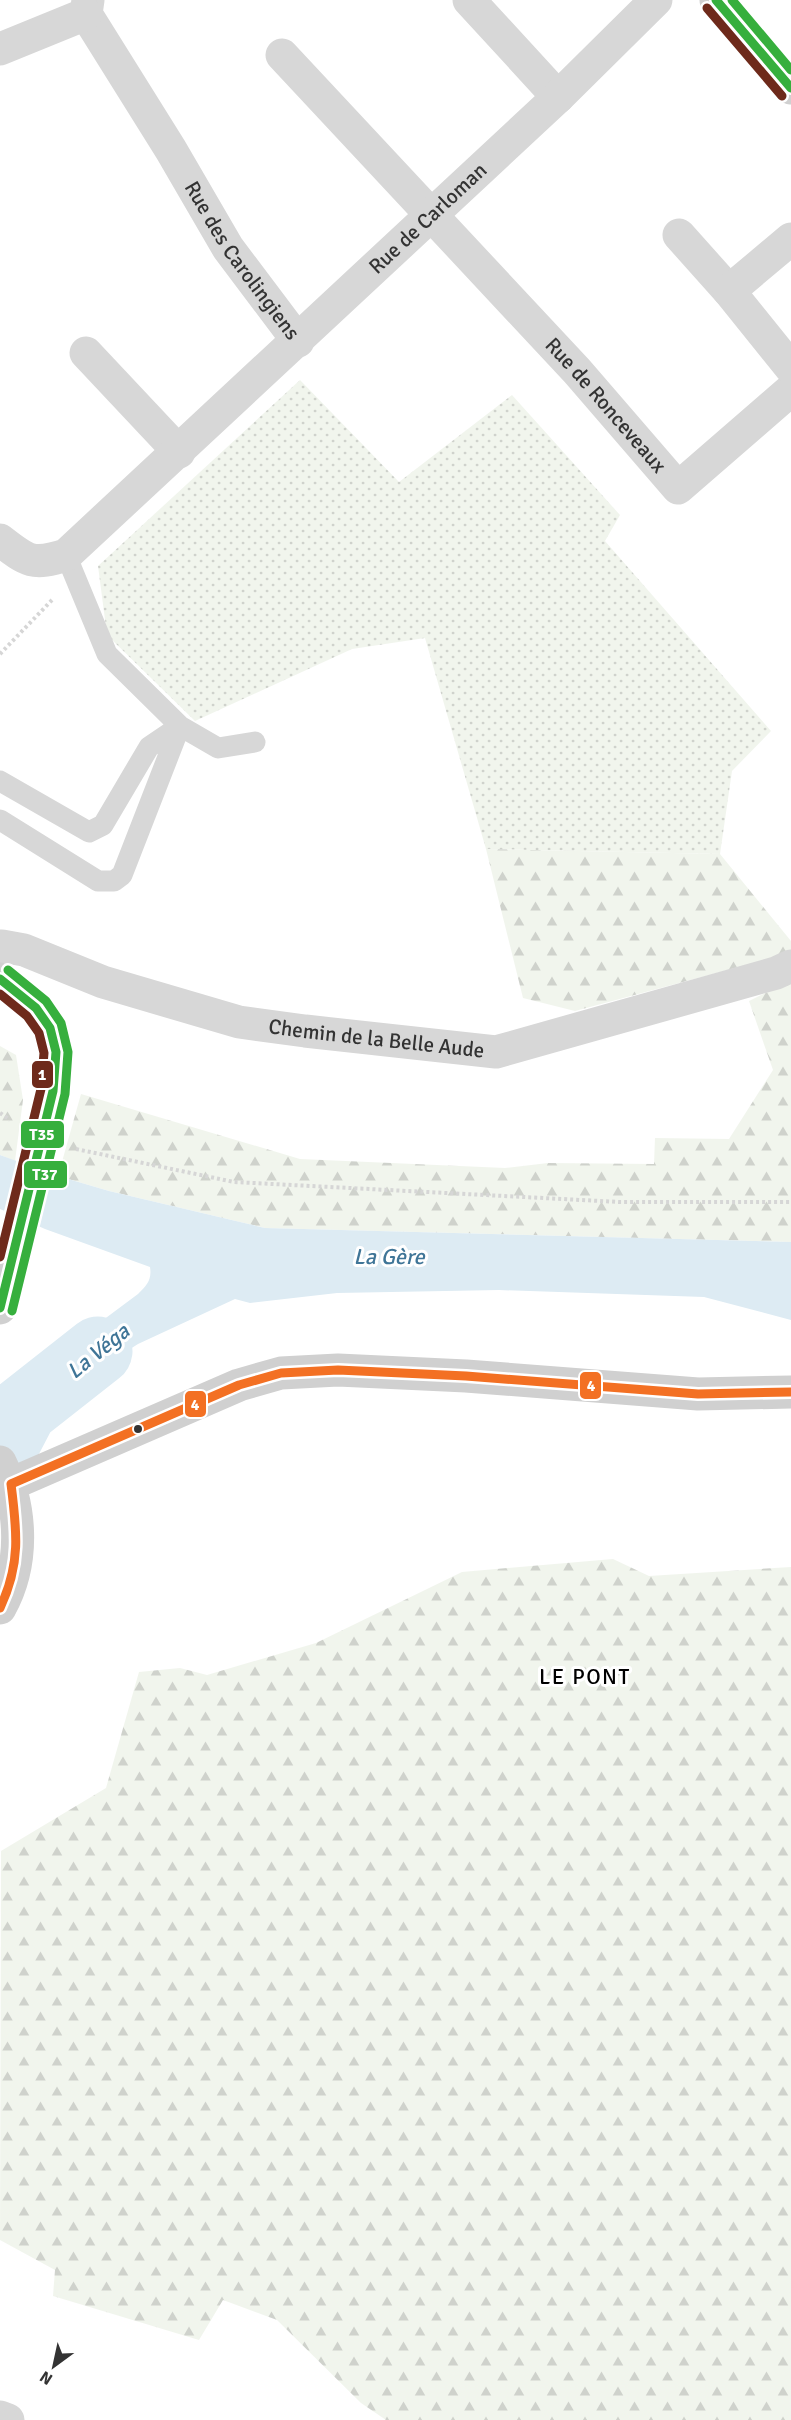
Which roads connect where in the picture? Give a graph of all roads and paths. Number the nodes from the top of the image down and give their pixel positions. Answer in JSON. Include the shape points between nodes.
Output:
{"nodes":[{"id":1,"x":469,"y":0,"type":"edge"},
{"id":2,"x":656,"y":0,"type":"edge"},
{"id":3,"x":716,"y":0,"type":"edge"},
{"id":4,"x":87,"y":7,"type":"edge"},
{"id":5,"x":0,"y":49,"type":"edge"},
{"id":6,"x":282,"y":55,"type":"dead end"},
{"id":7,"x":791,"y":88,"type":"edge"},
{"id":8,"x":558,"y":97,"type":"junction"},
{"id":9,"x":432,"y":214,"type":"junction"},
{"id":10,"x":679,"y":235,"type":"dead end"},
{"id":11,"x":791,"y":239,"type":"edge"},
{"id":12,"x":729,"y":291,"type":"junction"},
{"id":13,"x":298,"y":341,"type":"junction"},
{"id":14,"x":86,"y":353,"type":"dead end"},
{"id":15,"x":791,"y":368,"type":"edge"},
{"id":16,"x":791,"y":390,"type":"edge"},
{"id":17,"x":179,"y":452,"type":"junction"},
{"id":18,"x":0,"y":540,"type":"edge"},
{"id":19,"x":70,"y":566,"type":"junction"},
{"id":20,"x":0,"y":654,"type":"edge"},
{"id":21,"x":180,"y":726,"type":"junction"},
{"id":22,"x":255,"y":742,"type":"dead end"},
{"id":23,"x":0,"y":781,"type":"edge"},
{"id":24,"x":0,"y":820,"type":"edge"},
{"id":25,"x":0,"y":947,"type":"edge"},
{"id":26,"x":791,"y":966,"type":"edge"},
{"id":27,"x":0,"y":979,"type":"edge"},
{"id":28,"x":0,"y":1113,"type":"edge"},
{"id":29,"x":41,"y":1142,"type":"junction"},
{"id":30,"x":791,"y":1202,"type":"edge"},
{"id":31,"x":0,"y":1308,"type":"edge"},
{"id":32,"x":791,"y":1392,"type":"edge"},
{"id":33,"x":4,"y":1477,"type":"edge"},
{"id":34,"x":0,"y":1608,"type":"edge"},
{"id":35,"x":0,"y":2416,"type":"edge"},
{"id":36,"x":8,"y":2420,"type":"edge"}],
"edges":[{"from":1,"to":8,"type":"street"},
{"from":2,"to":8,"type":"street","name":"Rue de Carloman"},
{"from":3,"to":7,"type":"main road"},
{"from":4,"to":5,"type":"street"},
{"from":4,"to":13,"type":"street","name":"Rue des Carolingiens","via":[[228,249]]},
{"from":6,"to":9,"type":"street"},
{"from":8,"to":9,"type":"street","name":"Rue de Carloman"},
{"from":9,"to":13,"type":"street","name":"Rue de Carloman"},
{"from":9,"to":16,"type":"street","name":"Rue de Ronceveaux","via":[[577,371],[678,488]]},
{"from":10,"to":12,"type":"street"},
{"from":11,"to":12,"type":"street"},
{"from":12,"to":15,"type":"street"},
{"from":13,"to":17,"type":"street","name":"Rue des Carolingiens"},
{"from":14,"to":17,"type":"street"},
{"from":17,"to":19,"type":"street","name":"Rue des Carolingiens"},
{"from":18,"to":19,"type":"street","via":[[24,558]]},
{"from":19,"to":20,"type":"path"},
{"from":19,"to":21,"type":"lane","via":[[107,654]]},
{"from":21,"to":22,"type":"lane","via":[[218,748]]},
{"from":21,"to":23,"type":"lane","via":[[149,747],[103,825],[89,832]]},
{"from":21,"to":24,"type":"lane","via":[[122,875],[114,881],[98,880]]},
{"from":25,"to":26,"type":"street","name":"Chemin de la Belle Aude","via":[[24,950],[103,982],[239,1022],[496,1052]]},
{"from":27,"to":29,"type":"main road","bridge":true,"via":[[36,1008],[50,1028],[56,1052],[53,1091]]},
{"from":28,"to":29,"type":"path"},
{"from":29,"to":30,"type":"path","via":[[234,1182],[620,1202]]},
{"from":29,"to":31,"type":"main road","bridge":true},
{"from":32,"to":33,"type":"main road","via":[[698,1394],[466,1376],[338,1370],[281,1373],[239,1385],[93,1448]]},
{"from":33,"to":34,"type":"main road","via":[[19,1548]]},
{"from":35,"to":36,"type":"street"}]}
